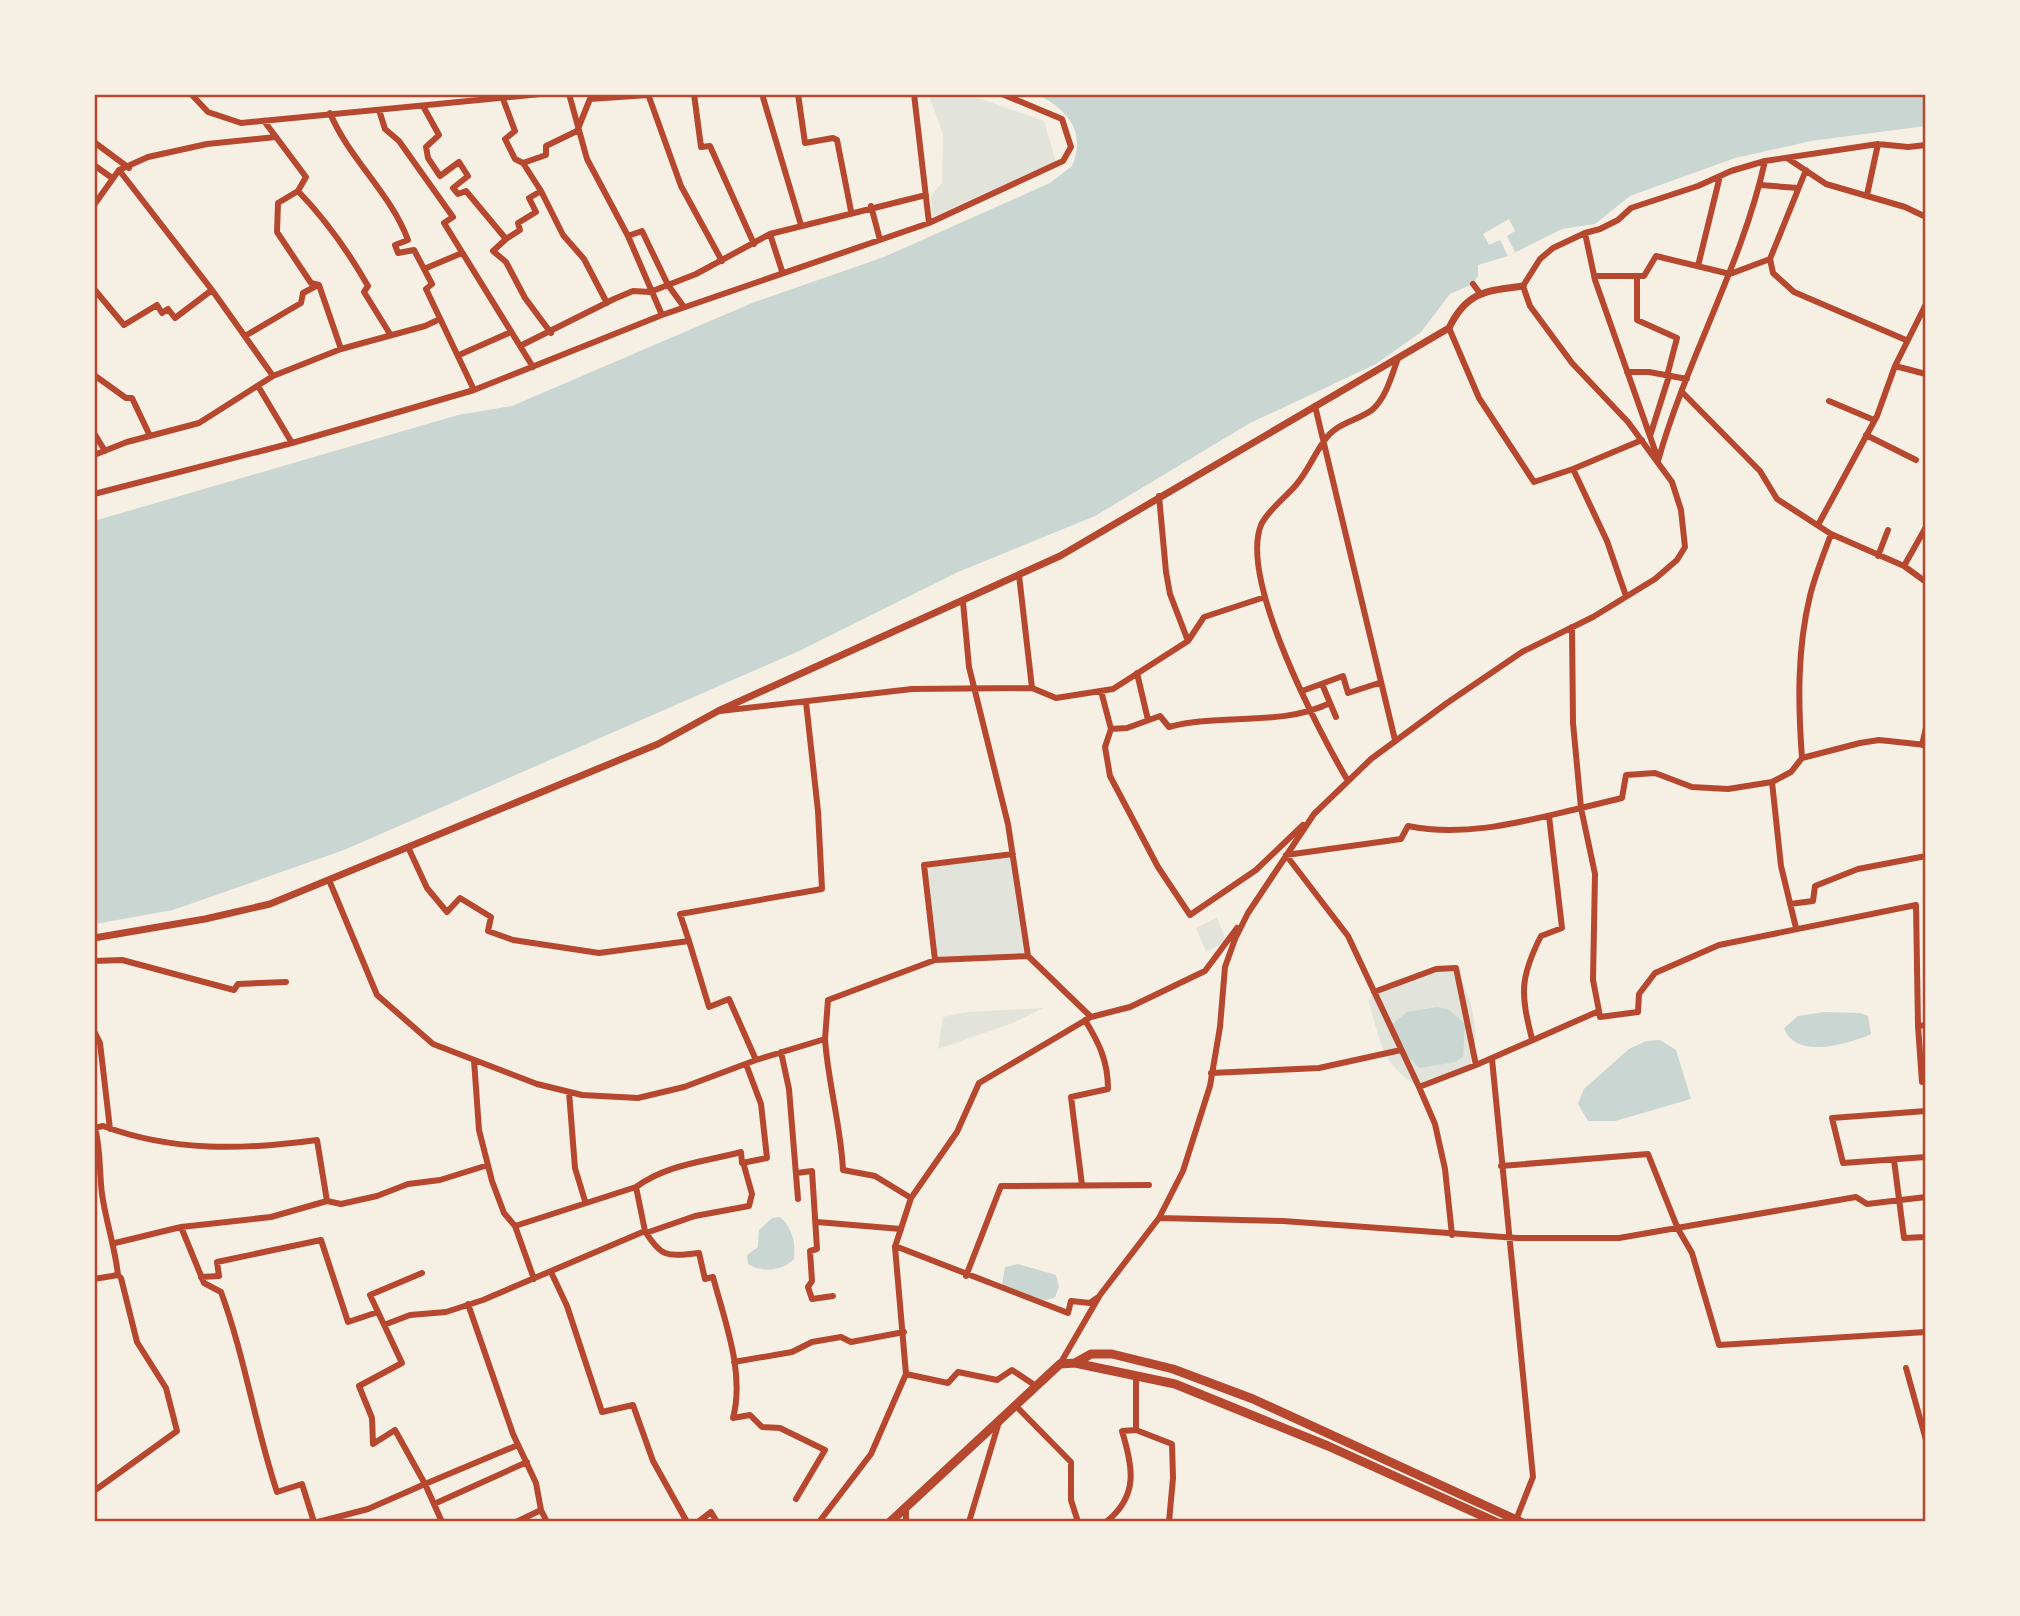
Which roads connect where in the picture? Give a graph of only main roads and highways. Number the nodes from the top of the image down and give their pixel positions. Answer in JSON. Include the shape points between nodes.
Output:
{"nodes":[{"id":1,"x":1075,"y":1363,"type":"junction"},
{"id":2,"x":1457,"y":1499,"type":"junction"},
{"id":3,"x":890,"y":1521,"type":"edge"},
{"id":4,"x":1496,"y":1521,"type":"edge"},
{"id":5,"x":1519,"y":1521,"type":"edge"}],
"edges":[{"from":1,"to":2,"type":"main road","via":[[1175,1384]]},
{"from":1,"to":2,"type":"main road","via":[[1091,1354],[1112,1354],[1172,1369],[1253,1399]]},
{"from":1,"to":3,"type":"main road","via":[[1060,1364]]},
{"from":2,"to":4,"type":"main road"},
{"from":2,"to":5,"type":"main road"}]}
